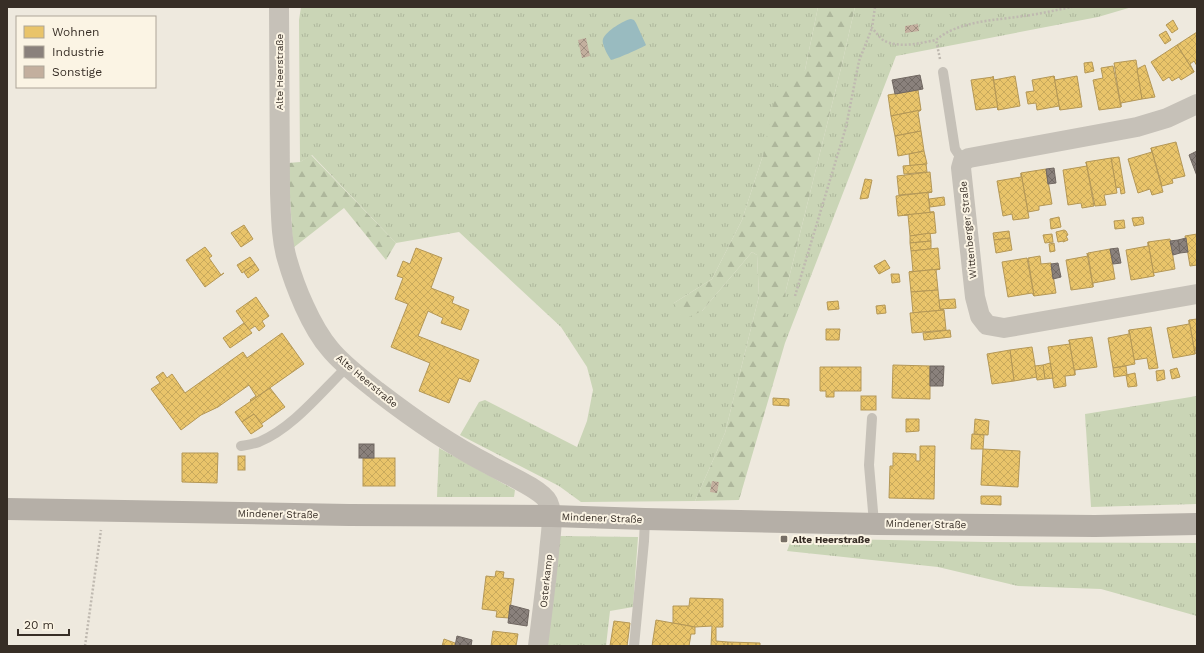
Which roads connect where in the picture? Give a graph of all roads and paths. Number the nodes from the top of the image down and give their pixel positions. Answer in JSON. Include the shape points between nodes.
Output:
{"nodes":[{"id":1,"x":279,"y":7,"type":"edge"},
{"id":2,"x":875,"y":7,"type":"edge"},
{"id":3,"x":1072,"y":7,"type":"edge"},
{"id":4,"x":872,"y":28,"type":"junction"},
{"id":5,"x":936,"y":40,"type":"junction"},
{"id":6,"x":943,"y":72,"type":"joint"},
{"id":7,"x":1197,"y":104,"type":"edge"},
{"id":8,"x":964,"y":161,"type":"junction"},
{"id":9,"x":1197,"y":294,"type":"edge"},
{"id":10,"x":795,"y":296,"type":"dead end"},
{"id":11,"x":348,"y":366,"type":"junction"},
{"id":12,"x":872,"y":418,"type":"dead end"},
{"id":13,"x":241,"y":446,"type":"dead end"},
{"id":14,"x":7,"y":509,"type":"edge"},
{"id":15,"x":104,"y":510,"type":"junction"},
{"id":16,"x":552,"y":516,"type":"junction"},
{"id":17,"x":645,"y":519,"type":"junction"},
{"id":18,"x":874,"y":524,"type":"junction"},
{"id":19,"x":1197,"y":524,"type":"edge"},
{"id":20,"x":85,"y":646,"type":"edge"},
{"id":21,"x":538,"y":646,"type":"edge"},
{"id":22,"x":634,"y":646,"type":"edge"}],
"edges":[{"from":1,"to":11,"type":"street","name":"Alte Heerstraße","via":[[280,193],[287,258],[310,319],[329,348]]},
{"from":2,"to":4,"type":"path"},
{"from":3,"to":5,"type":"path","via":[[964,25],[944,32]]},
{"from":4,"to":5,"type":"path","via":[[883,40],[899,44]]},
{"from":4,"to":10,"type":"path","via":[[859,61],[846,127]]},
{"from":5,"to":6,"type":"path"},
{"from":6,"to":8,"type":"lane","via":[[956,149]]},
{"from":7,"to":8,"type":"street","via":[[1167,118],[1137,127]]},
{"from":8,"to":9,"type":"street","name":"Wittenberger Straße","via":[[961,168],[975,297],[980,316],[987,325],[1004,328]]},
{"from":11,"to":13,"type":"lane","via":[[289,423],[258,443]]},
{"from":11,"to":16,"type":"street","name":"Alte Heerstraße","via":[[390,401],[446,440],[534,489],[548,501]]},
{"from":12,"to":18,"type":"lane","via":[[869,465]]},
{"from":14,"to":15,"type":"main road","name":"Mindener Straße"},
{"from":15,"to":16,"type":"main road","name":"Mindener Straße"},
{"from":15,"to":20,"type":"path"},
{"from":16,"to":17,"type":"main road","name":"Mindener Straße"},
{"from":16,"to":21,"type":"street","name":"Osterkamp"},
{"from":17,"to":18,"type":"main road","name":"Mindener Straße"},
{"from":17,"to":22,"type":"lane"},
{"from":18,"to":19,"type":"main road","name":"Mindener Straße"}]}
